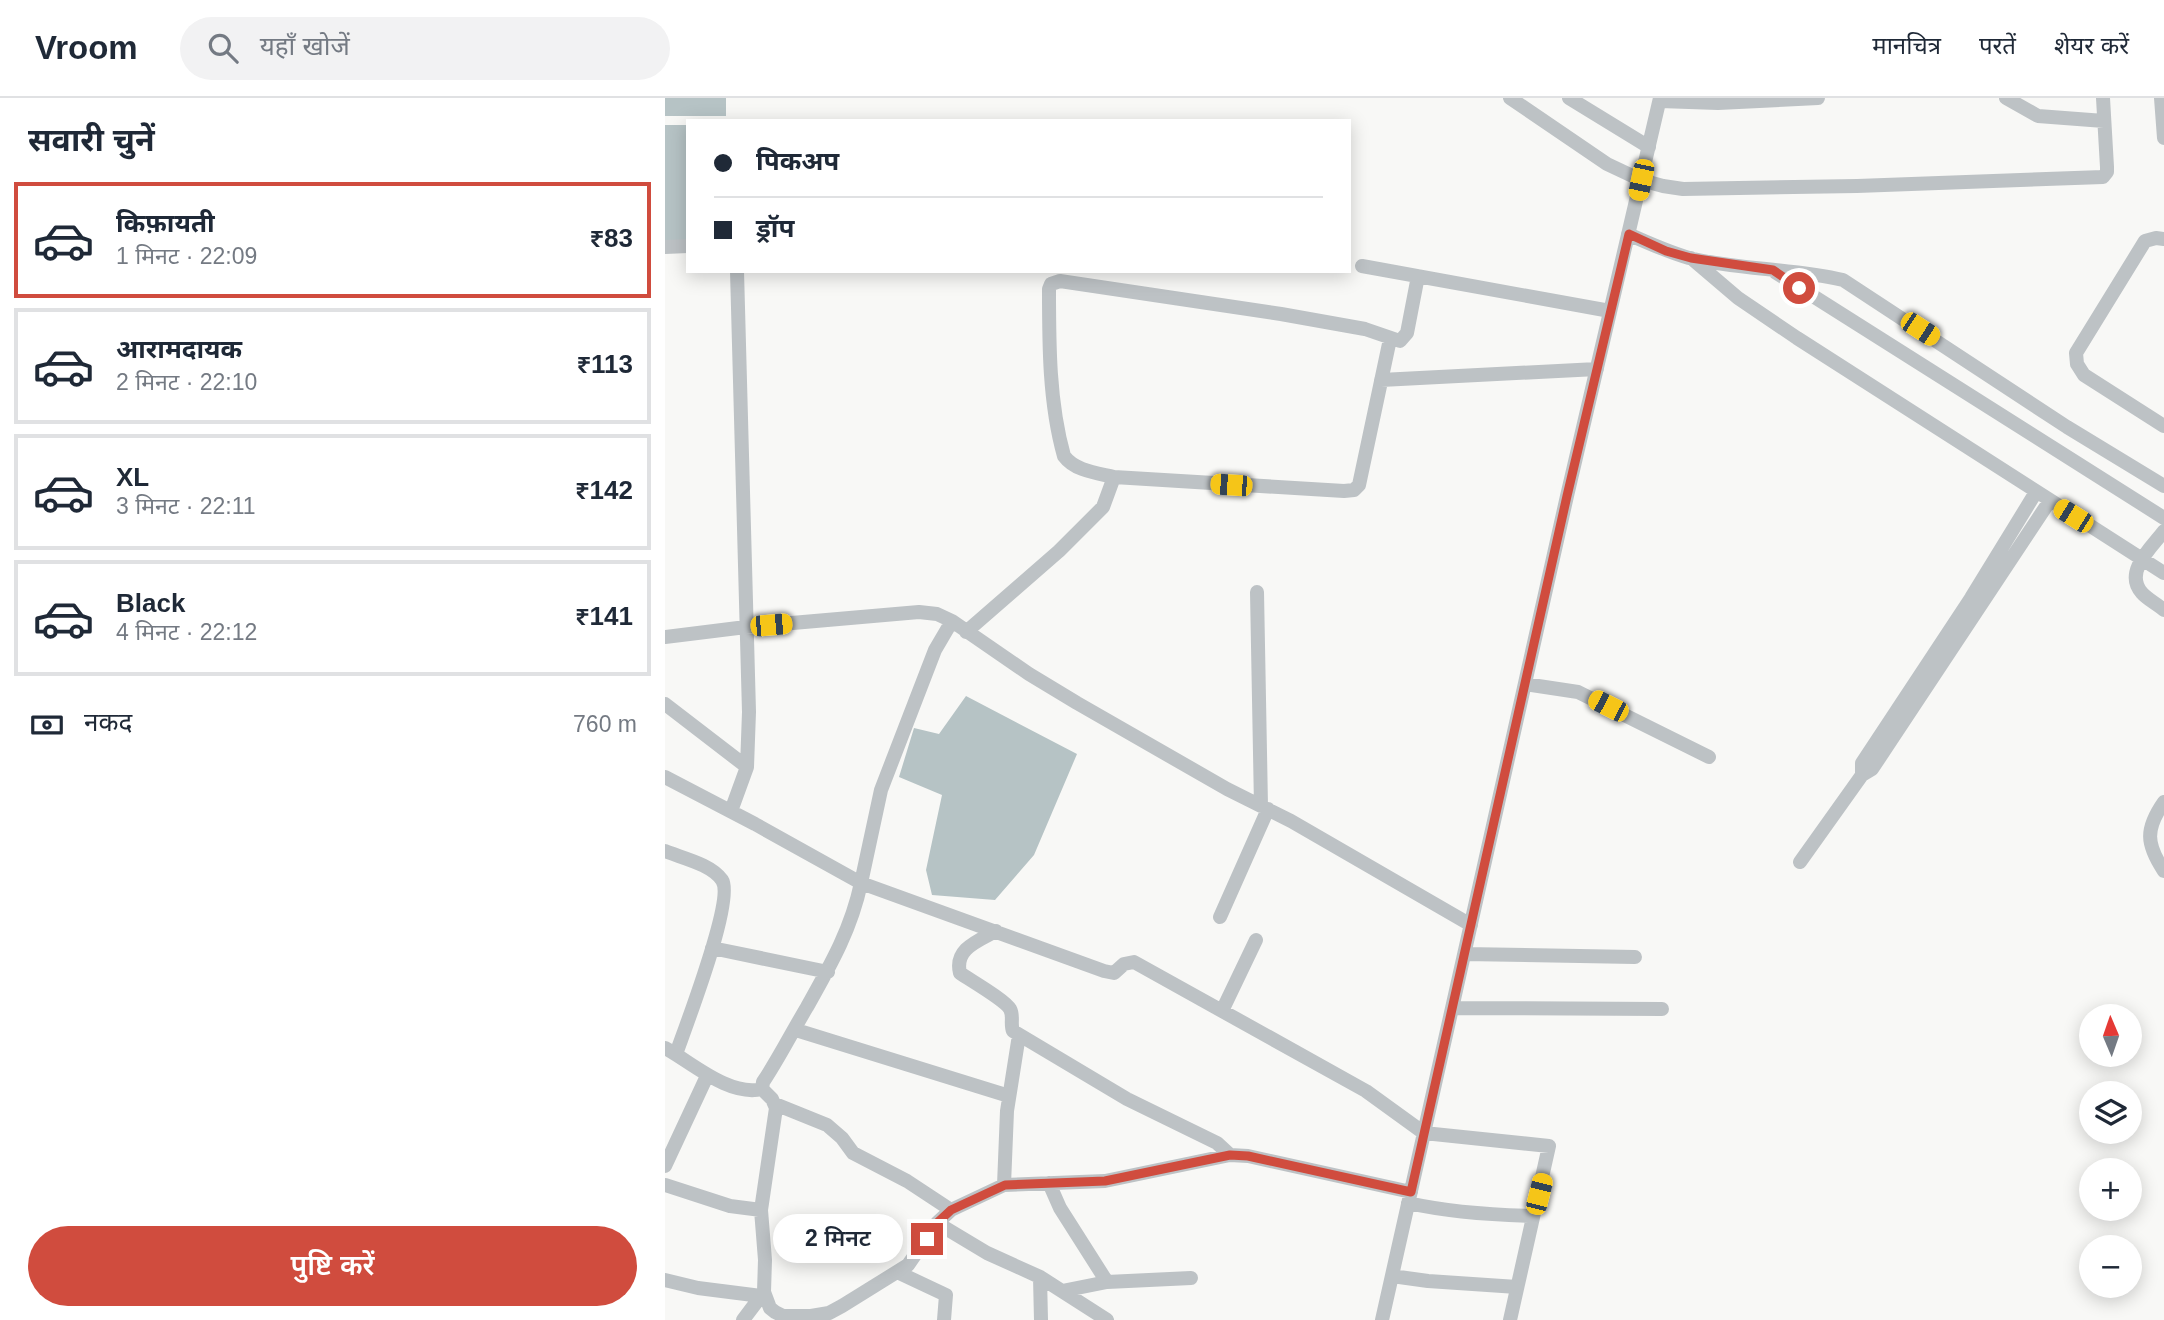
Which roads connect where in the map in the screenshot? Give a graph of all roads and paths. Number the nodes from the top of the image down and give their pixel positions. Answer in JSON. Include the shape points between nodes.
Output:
{"nodes":[{"id":1,"x":1510,"y":98,"type":"edge"},
{"id":2,"x":1569,"y":98,"type":"edge"},
{"id":3,"x":1818,"y":98,"type":"edge"},
{"id":4,"x":2006,"y":98,"type":"edge"},
{"id":5,"x":2103,"y":98,"type":"edge"},
{"id":6,"x":2161,"y":98,"type":"edge"},
{"id":7,"x":1660,"y":100,"type":"edge"},
{"id":8,"x":2104,"y":121,"type":"junction"},
{"id":9,"x":2164,"y":138,"type":"edge"},
{"id":10,"x":1649,"y":147,"type":"junction"},
{"id":11,"x":1641,"y":180,"type":"junction"},
{"id":12,"x":1629,"y":234,"type":"junction"},
{"id":13,"x":2164,"y":239,"type":"edge"},
{"id":14,"x":686,"y":246,"type":"edge"},
{"id":15,"x":665,"y":247,"type":"edge"},
{"id":16,"x":1691,"y":258,"type":"junction"},
{"id":17,"x":1362,"y":266,"type":"dead end"},
{"id":18,"x":1773,"y":270,"type":"junction"},
{"id":19,"x":737,"y":273,"type":"edge"},
{"id":20,"x":1418,"y":276,"type":"junction"},
{"id":21,"x":1610,"y":311,"type":"junction"},
{"id":22,"x":1390,"y":339,"type":"junction"},
{"id":23,"x":1597,"y":369,"type":"junction"},
{"id":24,"x":1381,"y":380,"type":"junction"},
{"id":25,"x":2164,"y":426,"type":"edge"},
{"id":26,"x":1114,"y":477,"type":"junction"},
{"id":27,"x":2164,"y":486,"type":"edge"},
{"id":28,"x":2036,"y":492,"type":"junction"},
{"id":29,"x":2049,"y":502,"type":"junction"},
{"id":30,"x":2164,"y":518,"type":"edge"},
{"id":31,"x":2164,"y":531,"type":"edge"},
{"id":32,"x":1996,"y":554,"type":"junction"},
{"id":33,"x":2143,"y":559,"type":"junction"},
{"id":34,"x":2008,"y":563,"type":"junction"},
{"id":35,"x":2164,"y":573,"type":"edge"},
{"id":36,"x":1257,"y":592,"type":"dead end"},
{"id":37,"x":2164,"y":610,"type":"edge"},
{"id":38,"x":952,"y":621,"type":"junction"},
{"id":39,"x":746,"y":627,"type":"junction"},
{"id":40,"x":966,"y":632,"type":"junction"},
{"id":41,"x":665,"y":637,"type":"edge"},
{"id":42,"x":1525,"y":684,"type":"junction"},
{"id":43,"x":665,"y":704,"type":"edge"},
{"id":44,"x":1709,"y":757,"type":"dead end"},
{"id":45,"x":747,"y":767,"type":"junction"},
{"id":46,"x":1861,"y":775,"type":"junction"},
{"id":47,"x":665,"y":777,"type":"edge"},
{"id":48,"x":2164,"y":802,"type":"edge"},
{"id":49,"x":1264,"y":808,"type":"junction"},
{"id":50,"x":731,"y":811,"type":"junction"},
{"id":51,"x":665,"y":851,"type":"edge"},
{"id":52,"x":1800,"y":862,"type":"dead end"},
{"id":53,"x":2164,"y":871,"type":"edge"},
{"id":54,"x":861,"y":883,"type":"junction"},
{"id":55,"x":1220,"y":917,"type":"dead end"},
{"id":56,"x":1471,"y":925,"type":"junction"},
{"id":57,"x":996,"y":931,"type":"junction"},
{"id":58,"x":1256,"y":940,"type":"dead end"},
{"id":59,"x":712,"y":948,"type":"junction"},
{"id":60,"x":1464,"y":954,"type":"junction"},
{"id":61,"x":1635,"y":957,"type":"dead end"},
{"id":62,"x":828,"y":972,"type":"junction"},
{"id":63,"x":1452,"y":1008,"type":"junction"},
{"id":64,"x":1662,"y":1009,"type":"dead end"},
{"id":65,"x":1222,"y":1011,"type":"junction"},
{"id":66,"x":796,"y":1030,"type":"junction"},
{"id":67,"x":1019,"y":1035,"type":"junction"},
{"id":68,"x":671,"y":1051,"type":"edge"},
{"id":69,"x":707,"y":1076,"type":"junction"},
{"id":70,"x":762,"y":1089,"type":"junction"},
{"id":71,"x":1009,"y":1096,"type":"junction"},
{"id":72,"x":775,"y":1104,"type":"junction"},
{"id":73,"x":1424,"y":1133,"type":"junction"},
{"id":74,"x":1230,"y":1155,"type":"junction"},
{"id":75,"x":665,"y":1166,"type":"edge"},
{"id":76,"x":1049,"y":1183,"type":"junction"},
{"id":77,"x":665,"y":1185,"type":"edge"},
{"id":78,"x":1005,"y":1185,"type":"junction"},
{"id":79,"x":1409,"y":1197,"type":"junction"},
{"id":80,"x":761,"y":1210,"type":"junction"},
{"id":81,"x":951,"y":1210,"type":"junction"},
{"id":82,"x":1533,"y":1216,"type":"junction"},
{"id":83,"x":937,"y":1223,"type":"junction"},
{"id":84,"x":897,"y":1272,"type":"junction"},
{"id":85,"x":1392,"y":1276,"type":"junction"},
{"id":86,"x":1039,"y":1277,"type":"junction"},
{"id":87,"x":1191,"y":1278,"type":"dead end"},
{"id":88,"x":665,"y":1280,"type":"edge"},
{"id":89,"x":1107,"y":1282,"type":"junction"},
{"id":90,"x":1517,"y":1287,"type":"junction"},
{"id":91,"x":1062,"y":1291,"type":"junction"},
{"id":92,"x":762,"y":1294,"type":"junction"},
{"id":93,"x":776,"y":1316,"type":"edge"},
{"id":94,"x":743,"y":1320,"type":"edge"},
{"id":95,"x":944,"y":1320,"type":"edge"},
{"id":96,"x":1041,"y":1320,"type":"edge"},
{"id":97,"x":1107,"y":1320,"type":"edge"},
{"id":98,"x":1382,"y":1320,"type":"edge"},
{"id":99,"x":1510,"y":1320,"type":"edge"}],
"edges":[{"from":1,"to":11,"type":"street","via":[[1607,164]]},
{"from":2,"to":10,"type":"street"},
{"from":3,"to":7,"type":"street","via":[[1718,103]]},
{"from":4,"to":8,"type":"street","via":[[2038,116]]},
{"from":5,"to":8,"type":"street"},
{"from":6,"to":9,"type":"street"},
{"from":7,"to":10,"type":"street"},
{"from":8,"to":11,"type":"street","via":[[2107,172],[2100,178],[1683,189]]},
{"from":10,"to":11,"type":"street"},
{"from":11,"to":12,"type":"street"},
{"from":12,"to":16,"type":"street"},
{"from":12,"to":21,"type":"street"},
{"from":13,"to":25,"type":"street","via":[[2145,241],[2077,353],[2084,375]]},
{"from":14,"to":15,"type":"street"},
{"from":16,"to":18,"type":"street"},
{"from":16,"to":28,"type":"street","via":[[1738,298]]},
{"from":17,"to":20,"type":"street"},
{"from":18,"to":27,"type":"street","via":[[1811,272],[1843,281]]},
{"from":18,"to":30,"type":"street"},
{"from":19,"to":39,"type":"street"},
{"from":20,"to":21,"type":"street"},
{"from":20,"to":22,"type":"street","via":[[1407,332],[1400,341]]},
{"from":21,"to":23,"type":"street"},
{"from":22,"to":24,"type":"street"},
{"from":22,"to":26,"type":"street","via":[[1365,329],[1281,314],[1055,282],[1049,289],[1052,387],[1065,456],[1082,469]]},
{"from":23,"to":24,"type":"street"},
{"from":23,"to":42,"type":"street"},
{"from":24,"to":26,"type":"street","via":[[1359,485],[1354,490]]},
{"from":26,"to":40,"type":"street","via":[[1104,508]]},
{"from":28,"to":29,"type":"street"},
{"from":28,"to":32,"type":"street"},
{"from":29,"to":33,"type":"street"},
{"from":29,"to":34,"type":"street"},
{"from":31,"to":33,"type":"street"},
{"from":32,"to":34,"type":"street"},
{"from":32,"to":46,"type":"street","via":[[1862,763]]},
{"from":33,"to":35,"type":"street"},
{"from":33,"to":37,"type":"street","via":[[2135,575],[2137,585]]},
{"from":34,"to":46,"type":"street","via":[[1872,769]]},
{"from":36,"to":49,"type":"street"},
{"from":38,"to":39,"type":"street","via":[[919,612]]},
{"from":38,"to":40,"type":"street"},
{"from":38,"to":54,"type":"street","via":[[935,650],[881,790]]},
{"from":39,"to":41,"type":"street"},
{"from":39,"to":45,"type":"street"},
{"from":40,"to":49,"type":"street","via":[[1077,703]]},
{"from":42,"to":44,"type":"street","via":[[1578,692]]},
{"from":42,"to":56,"type":"street"},
{"from":43,"to":45,"type":"street"},
{"from":45,"to":50,"type":"street"},
{"from":46,"to":52,"type":"street"},
{"from":47,"to":50,"type":"street"},
{"from":48,"to":53,"type":"street","via":[[2149,840]]},
{"from":49,"to":55,"type":"street"},
{"from":49,"to":56,"type":"street"},
{"from":50,"to":54,"type":"street"},
{"from":51,"to":59,"type":"street","via":[[703,866],[724,883],[725,900]]},
{"from":54,"to":57,"type":"street"},
{"from":54,"to":62,"type":"street","via":[[845,938]]},
{"from":56,"to":60,"type":"street"},
{"from":57,"to":65,"type":"street","via":[[1104,971],[1114,972],[1128,961],[1135,962]]},
{"from":57,"to":67,"type":"street","via":[[964,950],[958,967],[960,973],[1008,1006],[1011,1028]]},
{"from":58,"to":65,"type":"street"},
{"from":59,"to":62,"type":"street"},
{"from":59,"to":68,"type":"street"},
{"from":60,"to":61,"type":"street"},
{"from":60,"to":63,"type":"street"},
{"from":62,"to":66,"type":"street"},
{"from":63,"to":64,"type":"street"},
{"from":63,"to":73,"type":"street"},
{"from":65,"to":73,"type":"street","via":[[1366,1091]]},
{"from":66,"to":70,"type":"street"},
{"from":66,"to":71,"type":"street"},
{"from":67,"to":71,"type":"street"},
{"from":67,"to":74,"type":"street","via":[[1126,1099],[1217,1143]]},
{"from":68,"to":69,"type":"street"},
{"from":69,"to":70,"type":"street","via":[[755,1091]]},
{"from":69,"to":75,"type":"street"},
{"from":70,"to":72,"type":"street"},
{"from":71,"to":78,"type":"street"},
{"from":72,"to":80,"type":"street"},
{"from":72,"to":81,"type":"street","via":[[827,1125],[853,1153]]},
{"from":73,"to":79,"type":"street"},
{"from":73,"to":82,"type":"street","via":[[1549,1146]]},
{"from":74,"to":76,"type":"street","via":[[1105,1181]]},
{"from":74,"to":79,"type":"street"},
{"from":76,"to":78,"type":"street"},
{"from":76,"to":89,"type":"street"},
{"from":77,"to":80,"type":"street","via":[[730,1206]]},
{"from":78,"to":81,"type":"street"},
{"from":79,"to":82,"type":"street","via":[[1429,1208]]},
{"from":79,"to":85,"type":"street"},
{"from":80,"to":92,"type":"street"},
{"from":81,"to":83,"type":"street"},
{"from":82,"to":90,"type":"street"},
{"from":83,"to":84,"type":"street","via":[[908,1265]]},
{"from":83,"to":86,"type":"street"},
{"from":84,"to":93,"type":"street","via":[[829,1313]]},
{"from":84,"to":95,"type":"street","via":[[946,1296]]},
{"from":85,"to":90,"type":"street"},
{"from":85,"to":98,"type":"street"},
{"from":86,"to":91,"type":"street"},
{"from":86,"to":96,"type":"street"},
{"from":87,"to":89,"type":"street"},
{"from":88,"to":92,"type":"street","via":[[698,1289]]},
{"from":89,"to":91,"type":"street"},
{"from":90,"to":99,"type":"street"},
{"from":91,"to":97,"type":"street"},
{"from":92,"to":93,"type":"street"},
{"from":92,"to":94,"type":"street"}]}
